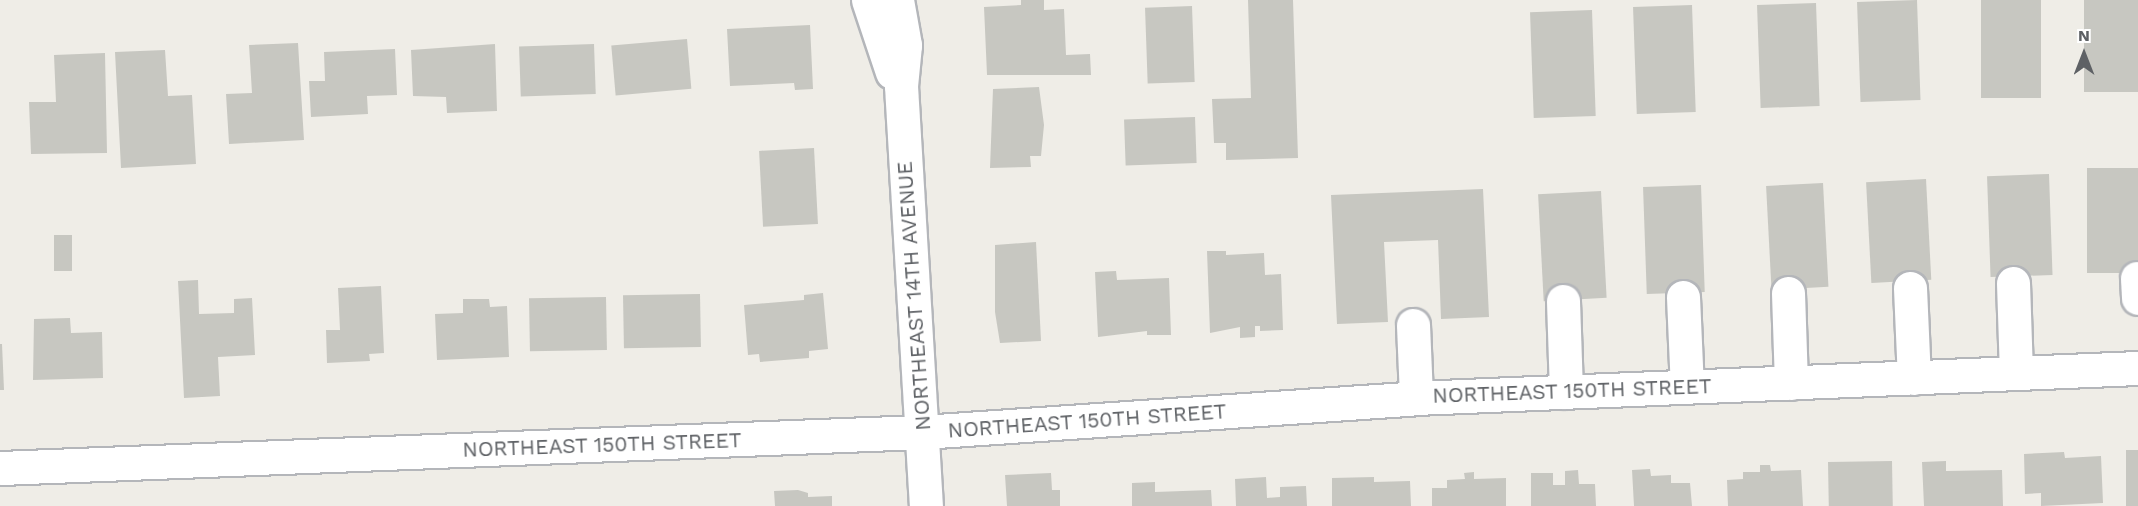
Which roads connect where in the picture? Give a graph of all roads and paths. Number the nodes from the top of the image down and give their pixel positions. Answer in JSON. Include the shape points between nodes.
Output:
{"nodes":[{"id":1,"x":868,"y":0,"type":"edge"},
{"id":2,"x":897,"y":0,"type":"edge"},
{"id":3,"x":900,"y":86,"type":"junction"},
{"id":4,"x":2013,"y":283,"type":"dead end"},
{"id":5,"x":1910,"y":288,"type":"dead end"},
{"id":6,"x":1788,"y":293,"type":"dead end"},
{"id":7,"x":1683,"y":297,"type":"dead end"},
{"id":8,"x":1563,"y":301,"type":"dead end"},
{"id":9,"x":1413,"y":325,"type":"dead end"},
{"id":10,"x":2138,"y":368,"type":"edge"},
{"id":11,"x":2016,"y":373,"type":"junction"},
{"id":12,"x":1914,"y":378,"type":"junction"},
{"id":13,"x":1791,"y":382,"type":"junction"},
{"id":14,"x":1687,"y":387,"type":"junction"},
{"id":15,"x":1566,"y":392,"type":"junction"},
{"id":16,"x":1416,"y":398,"type":"junction"},
{"id":17,"x":922,"y":432,"type":"junction"},
{"id":18,"x":0,"y":468,"type":"edge"},
{"id":19,"x":926,"y":506,"type":"edge"}],
"edges":[{"from":1,"to":3,"type":"street","name":"NORTHEAST 14TH AVENUE"},
{"from":2,"to":3,"type":"street","name":"NORTHEAST 14TH AVENUE","via":[[905,45]]},
{"from":3,"to":17,"type":"street","name":"NORTHEAST 14TH AVENUE"},
{"from":4,"to":11,"type":"street"},
{"from":5,"to":12,"type":"street"},
{"from":6,"to":13,"type":"street"},
{"from":7,"to":14,"type":"street"},
{"from":8,"to":15,"type":"street"},
{"from":9,"to":16,"type":"street"},
{"from":10,"to":11,"type":"street","name":"NORTHEAST 150TH STREET"},
{"from":11,"to":12,"type":"street","name":"NORTHEAST 150TH STREET"},
{"from":12,"to":13,"type":"street","name":"NORTHEAST 150TH STREET"},
{"from":13,"to":14,"type":"street","name":"NORTHEAST 150TH STREET"},
{"from":14,"to":15,"type":"street","name":"NORTHEAST 150TH STREET"},
{"from":15,"to":16,"type":"street","name":"NORTHEAST 150TH STREET"},
{"from":16,"to":17,"type":"street","name":"NORTHEAST 150TH STREET"},
{"from":17,"to":18,"type":"street","name":"NORTHEAST 150TH STREET"},
{"from":17,"to":19,"type":"street","name":"NORTHEAST 14TH AVENUE"}]}
